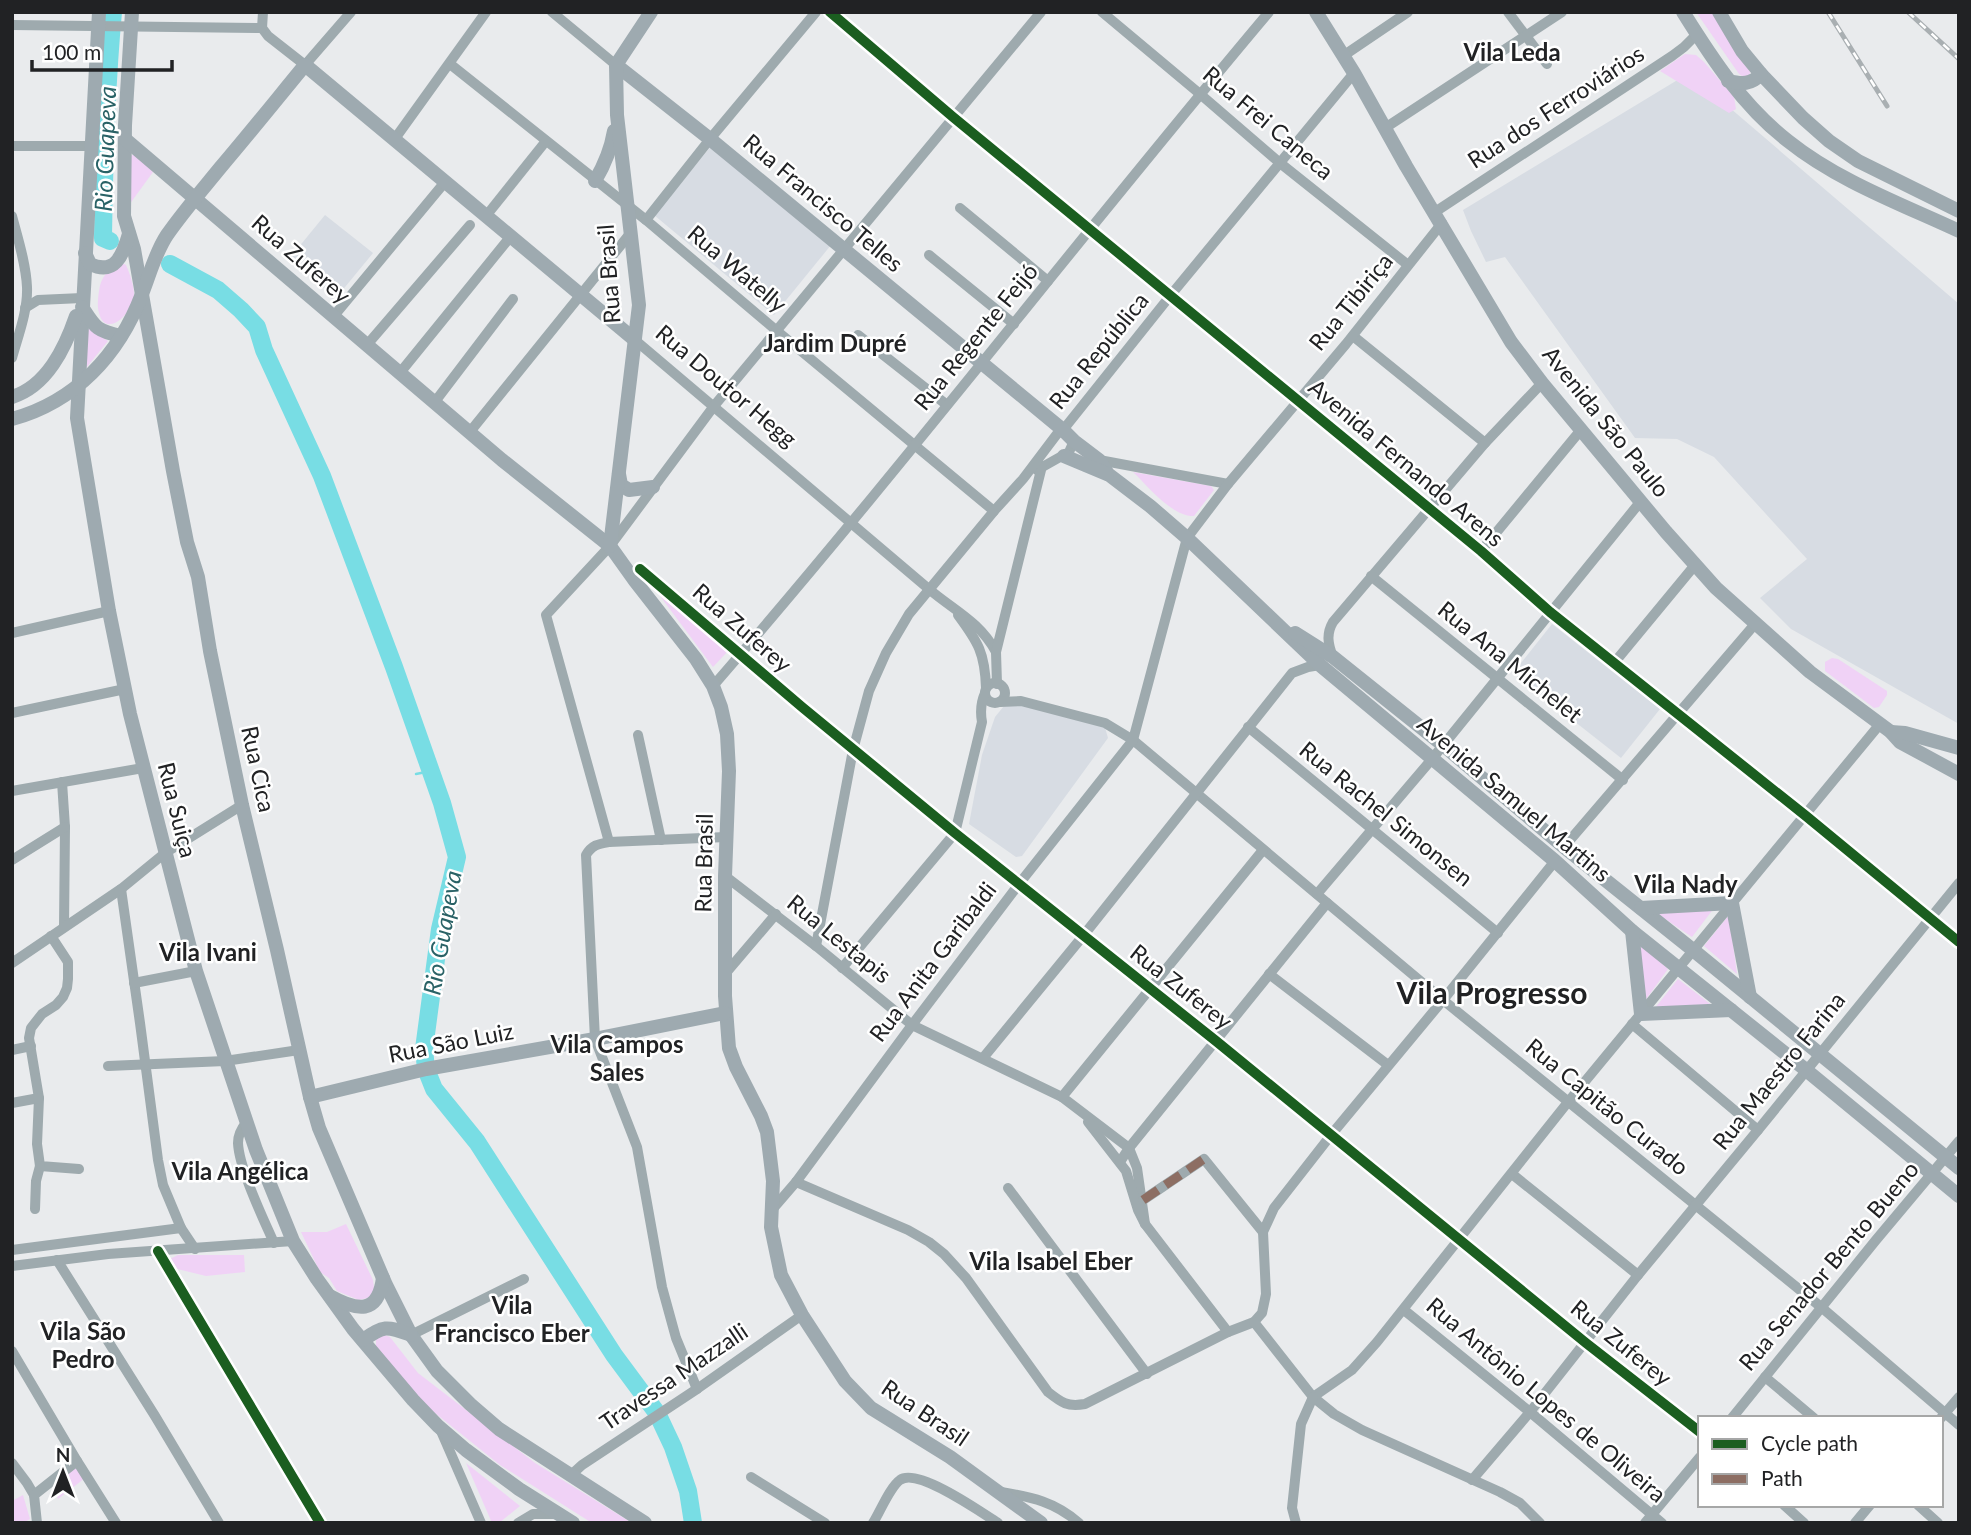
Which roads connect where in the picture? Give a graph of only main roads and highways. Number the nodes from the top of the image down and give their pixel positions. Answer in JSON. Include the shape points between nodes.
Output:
{"nodes":[{"id":1,"x":132,"y":12,"type":"edge"},
{"id":2,"x":651,"y":12,"type":"edge"},
{"id":3,"x":1316,"y":12,"type":"edge"},
{"id":4,"x":1684,"y":12,"type":"edge"},
{"id":5,"x":1719,"y":12,"type":"edge"},
{"id":6,"x":100,"y":22,"type":"edge"},
{"id":7,"x":616,"y":65,"type":"junction"},
{"id":8,"x":1761,"y":74,"type":"junction"},
{"id":9,"x":1728,"y":81,"type":"junction"},
{"id":10,"x":617,"y":115,"type":"junction"},
{"id":11,"x":125,"y":139,"type":"junction"},
{"id":12,"x":596,"y":181,"type":"road end"},
{"id":13,"x":195,"y":198,"type":"junction"},
{"id":14,"x":1959,"y":211,"type":"edge"},
{"id":15,"x":1959,"y":232,"type":"edge"},
{"id":16,"x":129,"y":234,"type":"junction"},
{"id":17,"x":85,"y":253,"type":"junction"},
{"id":18,"x":142,"y":295,"type":"junction"},
{"id":19,"x":82,"y":302,"type":"junction"},
{"id":20,"x":121,"y":335,"type":"junction"},
{"id":21,"x":635,"y":340,"type":"junction"},
{"id":22,"x":78,"y":388,"type":"junction"},
{"id":23,"x":12,"y":397,"type":"edge"},
{"id":24,"x":43,"y":409,"type":"junction"},
{"id":25,"x":77,"y":418,"type":"junction"},
{"id":26,"x":12,"y":419,"type":"edge"},
{"id":27,"x":1063,"y":430,"type":"joint"},
{"id":28,"x":1062,"y":456,"type":"road end"},
{"id":29,"x":619,"y":473,"type":"junction"},
{"id":30,"x":1108,"y":474,"type":"junction"},
{"id":31,"x":653,"y":487,"type":"road end"},
{"id":32,"x":610,"y":546,"type":"junction"},
{"id":33,"x":1272,"y":618,"type":"junction"},
{"id":34,"x":1333,"y":657,"type":"junction"},
{"id":35,"x":1320,"y":665,"type":"junction"},
{"id":36,"x":1886,"y":728,"type":"junction"},
{"id":37,"x":1959,"y":748,"type":"edge"},
{"id":38,"x":1959,"y":774,"type":"edge"},
{"id":39,"x":1641,"y":908,"type":"junction"},
{"id":40,"x":1632,"y":931,"type":"junction"},
{"id":41,"x":1750,"y":996,"type":"junction"},
{"id":42,"x":1731,"y":1010,"type":"junction"},
{"id":43,"x":725,"y":1013,"type":"junction"},
{"id":44,"x":310,"y":1097,"type":"junction"},
{"id":45,"x":1959,"y":1168,"type":"edge"},
{"id":46,"x":1959,"y":1196,"type":"edge"},
{"id":47,"x":385,"y":1282,"type":"junction"},
{"id":48,"x":332,"y":1300,"type":"junction"},
{"id":49,"x":411,"y":1335,"type":"junction"},
{"id":50,"x":363,"y":1340,"type":"junction"},
{"id":51,"x":573,"y":1523,"type":"edge"},
{"id":52,"x":645,"y":1523,"type":"edge"},
{"id":53,"x":1041,"y":1523,"type":"edge"}],
"edges":[{"from":1,"to":11,"type":"main road","name":"Rua Cica"},
{"from":2,"to":7,"type":"main road"},
{"from":3,"to":36,"type":"main road","name":"Avenida São Paulo","via":[[1511,342],[1580,431],[1716,588],[1810,672]]},
{"from":4,"to":9,"type":"main road"},
{"from":5,"to":8,"type":"main road"},
{"from":6,"to":17,"type":"main road"},
{"from":7,"to":10,"type":"main road"},
{"from":7,"to":27,"type":"main road","name":"Rua Francisco Telles"},
{"from":8,"to":9,"type":"main road","via":[[1747,84]]},
{"from":8,"to":14,"type":"main road","via":[[1803,118],[1848,155]]},
{"from":9,"to":15,"type":"main road","via":[[1787,141],[1818,163]]},
{"from":10,"to":12,"type":"main road","via":[[611,149]]},
{"from":10,"to":21,"type":"main road","name":"Rua Brasil","via":[[639,305]]},
{"from":11,"to":13,"type":"main road","name":"Rua Zuferey"},
{"from":11,"to":16,"type":"main road","name":"Rua Cica","via":[[124,216]]},
{"from":13,"to":18,"type":"main road","via":[[166,236]]},
{"from":13,"to":21,"type":"main road","name":"Rua Doutor Hegg","via":[[305,65]]},
{"from":13,"to":32,"type":"main road","name":"Rua Zuferey","via":[[366,346]]},
{"from":16,"to":17,"type":"main road","via":[[118,261],[109,266],[90,264]]},
{"from":16,"to":18,"type":"main road","name":"Rua Cica"},
{"from":17,"to":19,"type":"main road"},
{"from":18,"to":20,"type":"main road"},
{"from":18,"to":44,"type":"main road","name":"Rua Cica","via":[[242,805]]},
{"from":19,"to":20,"type":"main road","via":[[97,328]]},
{"from":19,"to":22,"type":"main road","name":"Rua Suiça"},
{"from":19,"to":23,"type":"main road","via":[[67,343],[52,366],[30,388]]},
{"from":20,"to":22,"type":"main road"},
{"from":21,"to":29,"type":"main road","name":"Rua Brasil"},
{"from":22,"to":24,"type":"main road"},
{"from":22,"to":25,"type":"main road","name":"Rua Suiça"},
{"from":24,"to":25,"type":"main road"},
{"from":24,"to":26,"type":"main road"},
{"from":25,"to":48,"type":"main road","name":"Rua Suiça","via":[[125,689],[196,971],[246,1123],[293,1241]]},
{"from":27,"to":30,"type":"main road","name":"Avenida Samuel Martins","via":[[1099,460]]},
{"from":28,"to":30,"type":"main road"},
{"from":29,"to":31,"type":"main road","via":[[621,485],[629,490]]},
{"from":29,"to":32,"type":"main road","name":"Rua Brasil"},
{"from":30,"to":33,"type":"main road","name":"Avenida Samuel Martins","via":[[1187,538]]},
{"from":32,"to":43,"type":"main road","name":"Rua Brasil","via":[[696,659],[721,707],[729,771]]},
{"from":33,"to":34,"type":"main road","name":"Avenida Samuel Martins"},
{"from":33,"to":35,"type":"main road","name":"Avenida Samuel Martins"},
{"from":34,"to":35,"type":"main road"},
{"from":34,"to":39,"type":"main road","name":"Avenida Samuel Martins"},
{"from":35,"to":40,"type":"main road","name":"Avenida Samuel Martins"},
{"from":36,"to":37,"type":"main road"},
{"from":36,"to":38,"type":"main road","name":"Avenida São Paulo","via":[[1900,742]]},
{"from":39,"to":41,"type":"main road","name":"Avenida Samuel Martins"},
{"from":39,"to":41,"type":"main road","via":[[1732,903]]},
{"from":40,"to":42,"type":"main road","name":"Avenida Samuel Martins"},
{"from":40,"to":42,"type":"main road","via":[[1637,1019]]},
{"from":41,"to":45,"type":"main road","name":"Avenida Samuel Martins"},
{"from":42,"to":46,"type":"main road","name":"Avenida Samuel Martins"},
{"from":43,"to":44,"type":"main road","name":"Rua São Luiz","via":[[436,1066]]},
{"from":43,"to":53,"type":"main road","name":"Rua Brasil","via":[[729,1048],[767,1132],[774,1245],[781,1275],[802,1315],[845,1381],[871,1408],[950,1457]]},
{"from":44,"to":47,"type":"main road","name":"Rua Cica"},
{"from":47,"to":48,"type":"main road","via":[[369,1305]]},
{"from":47,"to":49,"type":"main road","name":"Rua Cica"},
{"from":48,"to":50,"type":"main road","name":"Rua Suiça"},
{"from":49,"to":50,"type":"main road","via":[[382,1328]]},
{"from":49,"to":52,"type":"main road","name":"Rua Cica","via":[[437,1371],[499,1429]]},
{"from":50,"to":51,"type":"main road","name":"Rua Suiça","via":[[438,1426]]}]}
